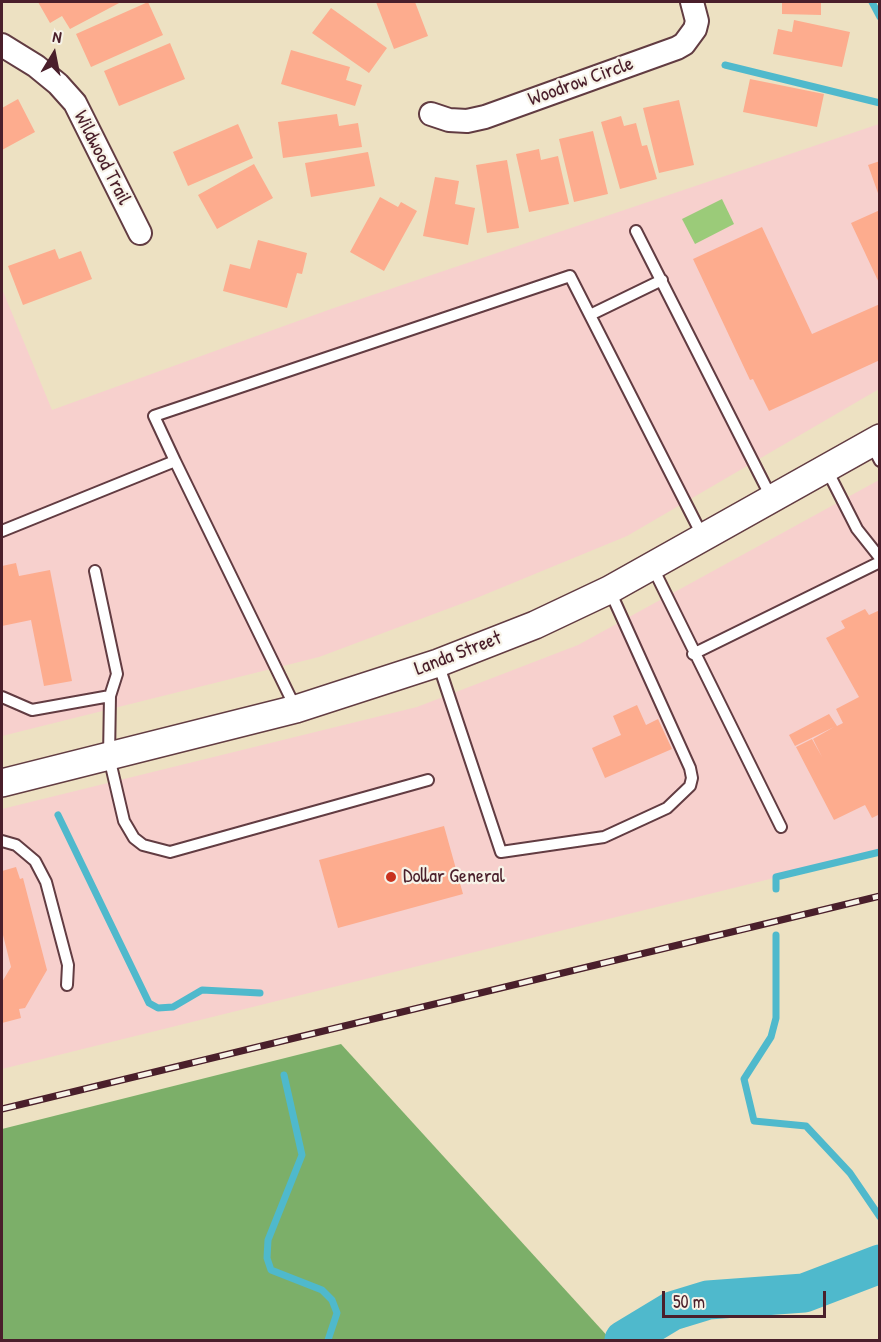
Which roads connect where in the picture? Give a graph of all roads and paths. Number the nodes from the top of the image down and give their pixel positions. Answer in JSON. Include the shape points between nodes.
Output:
{"nodes":[{"id":1,"x":692,"y":2,"type":"edge"},
{"id":2,"x":2,"y":45,"type":"edge"},
{"id":3,"x":431,"y":114,"type":"dead end"},
{"id":4,"x":636,"y":231,"type":"dead end"},
{"id":5,"x":140,"y":233,"type":"dead end"},
{"id":6,"x":662,"y":280,"type":"junction"},
{"id":7,"x":590,"y":315,"type":"junction"},
{"id":8,"x":876,"y":448,"type":"edge"},
{"id":9,"x":175,"y":461,"type":"junction"},
{"id":10,"x":826,"y":468,"type":"junction"},
{"id":11,"x":772,"y":499,"type":"junction"},
{"id":12,"x":2,"y":531,"type":"edge"},
{"id":13,"x":703,"y":537,"type":"junction"},
{"id":14,"x":879,"y":558,"type":"edge"},
{"id":15,"x":879,"y":562,"type":"edge"},
{"id":16,"x":651,"y":566,"type":"junction"},
{"id":17,"x":95,"y":571,"type":"dead end"},
{"id":18,"x":609,"y":590,"type":"junction"},
{"id":19,"x":693,"y":654,"type":"junction"},
{"id":20,"x":438,"y":663,"type":"junction"},
{"id":21,"x":111,"y":696,"type":"junction"},
{"id":22,"x":2,"y":697,"type":"edge"},
{"id":23,"x":296,"y":709,"type":"junction"},
{"id":24,"x":108,"y":757,"type":"junction"},
{"id":25,"x":428,"y":780,"type":"dead end"},
{"id":26,"x":2,"y":783,"type":"edge"},
{"id":27,"x":781,"y":827,"type":"dead end"},
{"id":28,"x":2,"y":841,"type":"edge"},
{"id":29,"x":67,"y":985,"type":"dead end"}],
"edges":[{"from":1,"to":3,"type":"street","name":"Woodrow Circle","via":[[695,29],[677,48],[485,117],[467,121]]},
{"from":2,"to":5,"type":"street","name":"Wildwood Trail","via":[[36,66],[75,102]]},
{"from":4,"to":6,"type":"lane"},
{"from":6,"to":7,"type":"lane"},
{"from":6,"to":11,"type":"lane"},
{"from":7,"to":9,"type":"lane","via":[[570,276],[154,416]]},
{"from":7,"to":13,"type":"lane"},
{"from":8,"to":10,"type":"street","name":"Landa Street"},
{"from":9,"to":12,"type":"lane"},
{"from":9,"to":23,"type":"lane"},
{"from":10,"to":11,"type":"street","name":"Landa Street"},
{"from":10,"to":14,"type":"lane","via":[[857,529]]},
{"from":11,"to":13,"type":"street","name":"Landa Street"},
{"from":13,"to":16,"type":"street","name":"Landa Street"},
{"from":15,"to":19,"type":"lane"},
{"from":16,"to":18,"type":"street","name":"Landa Street"},
{"from":16,"to":19,"type":"lane"},
{"from":17,"to":21,"type":"lane","via":[[117,674]]},
{"from":18,"to":20,"type":"street","name":"Landa Street","via":[[535,625]]},
{"from":18,"to":20,"type":"lane","via":[[692,778],[690,786],[667,808],[604,837],[501,852]]},
{"from":19,"to":27,"type":"lane"},
{"from":20,"to":23,"type":"street","name":"Landa Street"},
{"from":21,"to":22,"type":"lane","via":[[32,710]]},
{"from":21,"to":24,"type":"lane"},
{"from":23,"to":24,"type":"street","name":"Landa Street"},
{"from":24,"to":25,"type":"lane","via":[[130,832],[143,845],[161,852]]},
{"from":24,"to":26,"type":"street","name":"Landa Street"},
{"from":28,"to":29,"type":"lane","via":[[16,845],[35,861],[46,882],[68,965]]}]}
